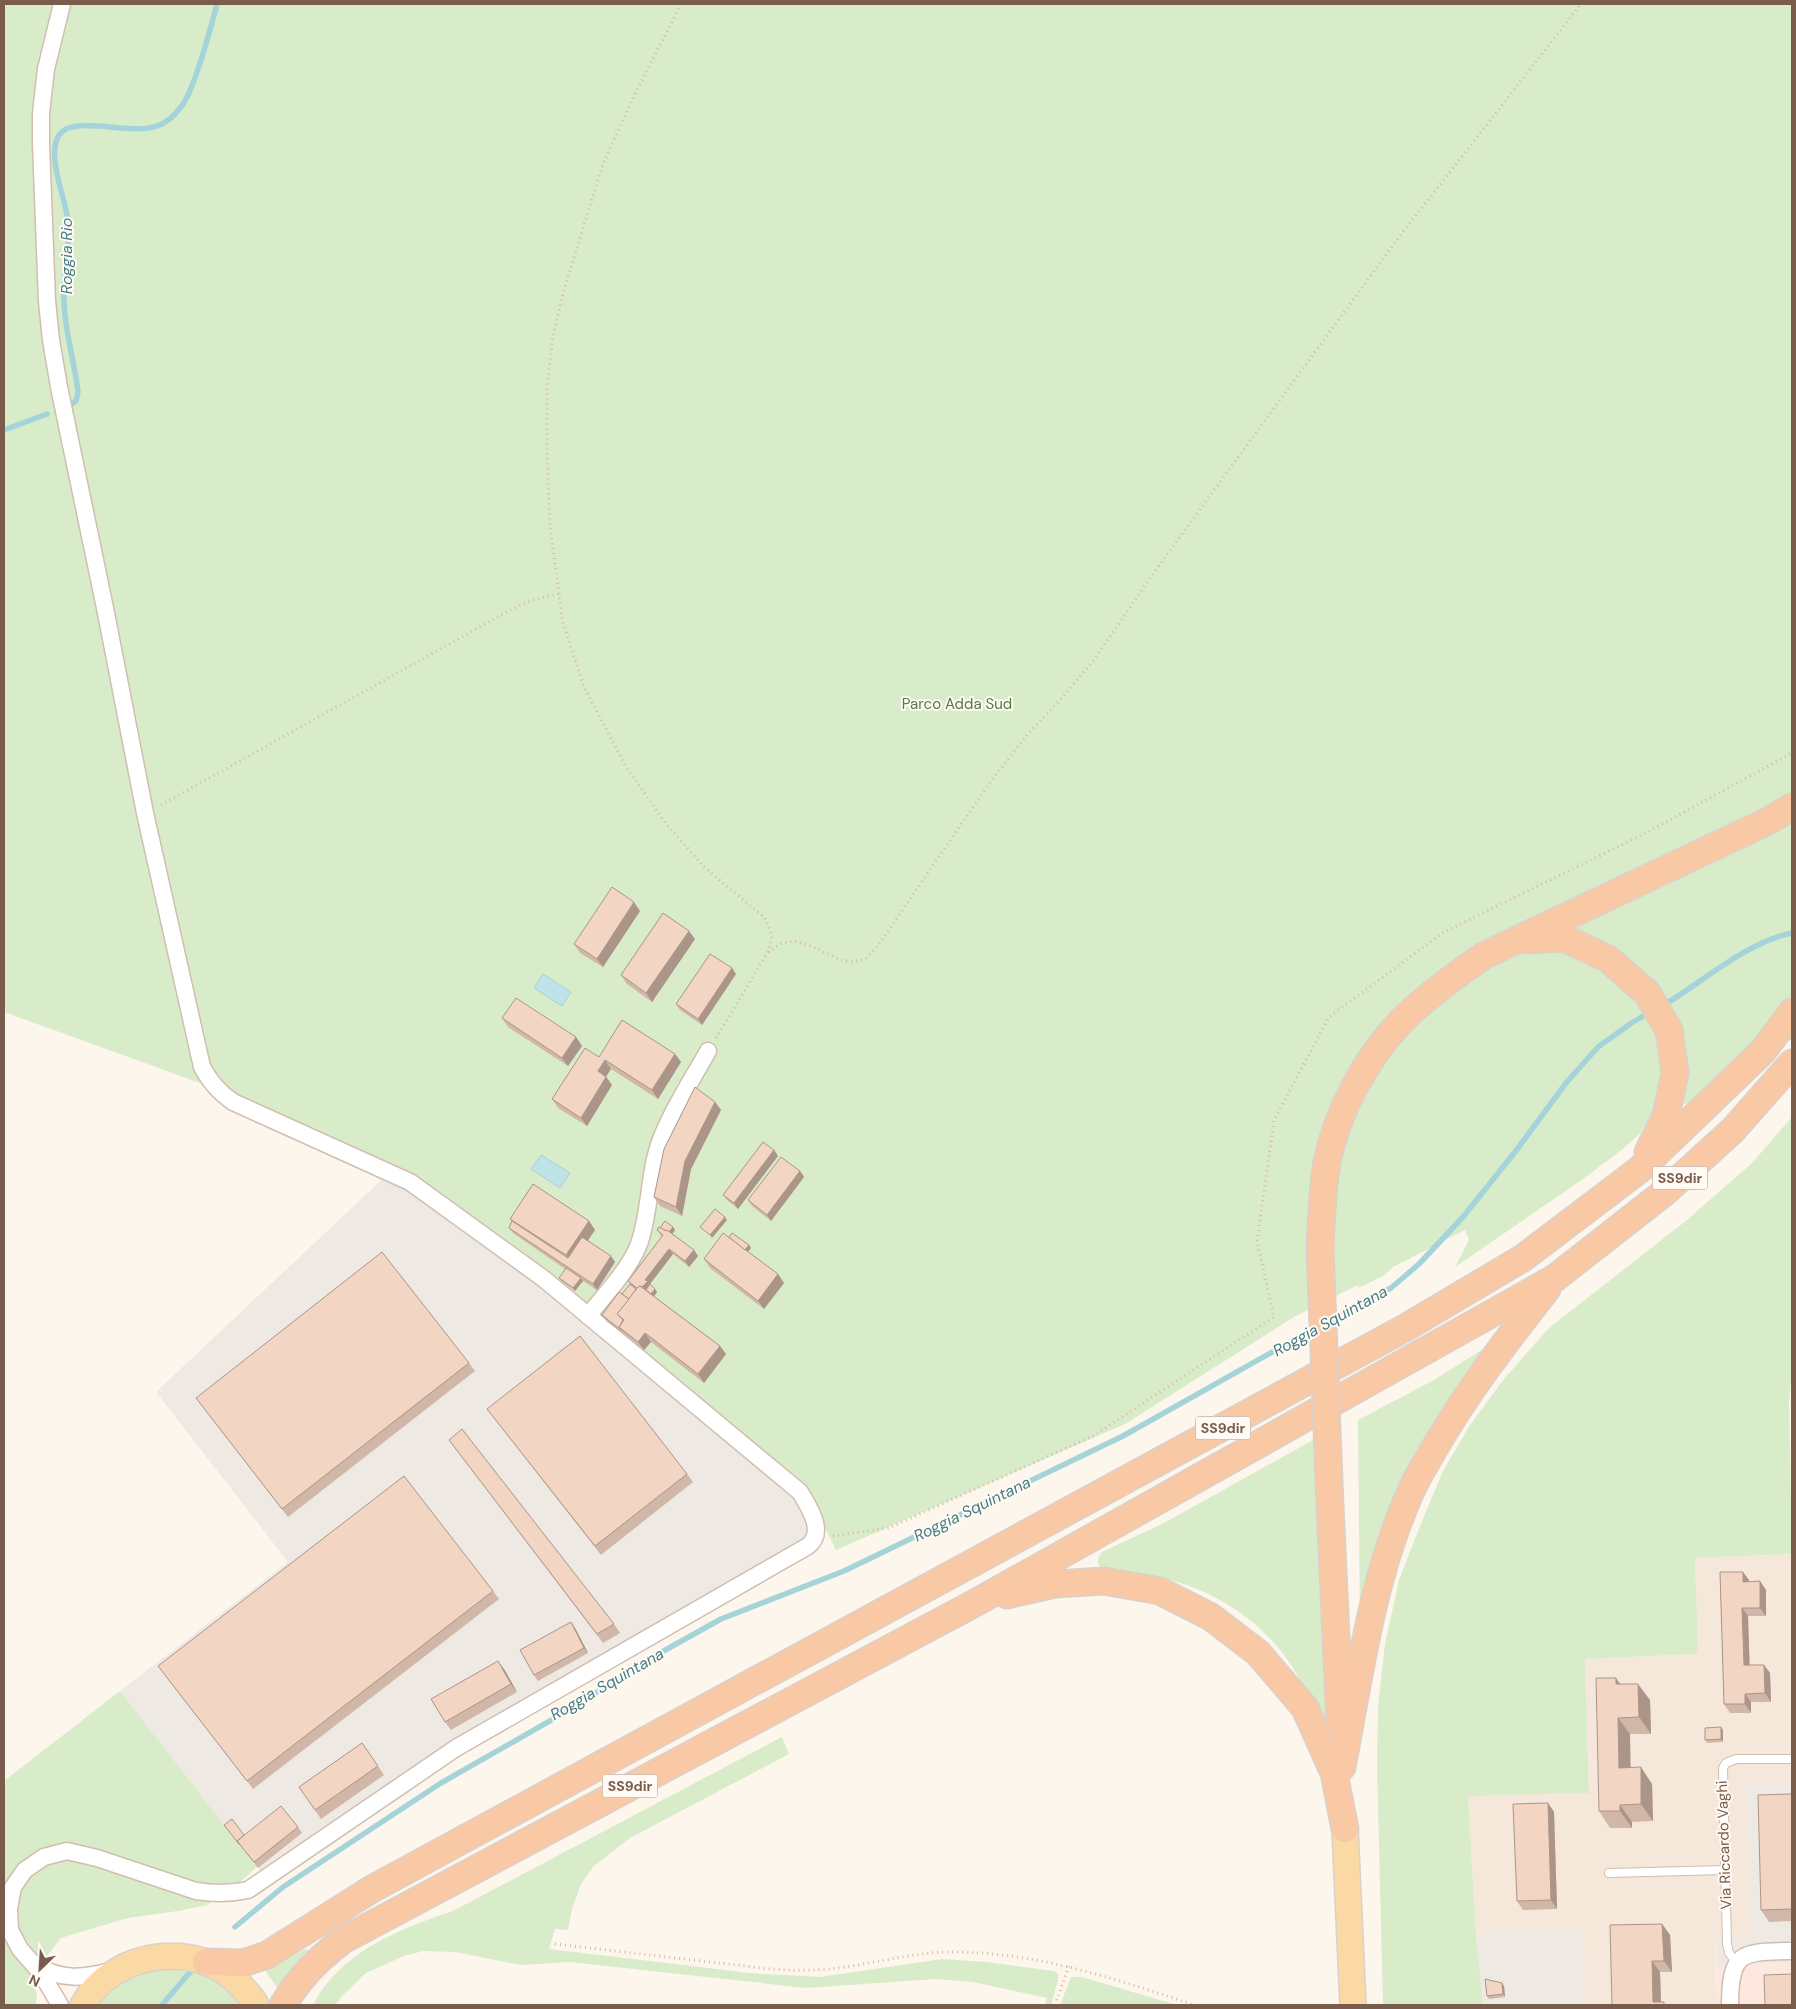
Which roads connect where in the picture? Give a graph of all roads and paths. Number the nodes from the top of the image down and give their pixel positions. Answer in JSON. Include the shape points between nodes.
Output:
{"nodes":[{"id":1,"x":62,"y":4,"type":"edge"},
{"id":2,"x":681,"y":4,"type":"edge"},
{"id":3,"x":1581,"y":4,"type":"edge"},
{"id":4,"x":559,"y":594,"type":"junction"},
{"id":5,"x":1792,"y":753,"type":"edge"},
{"id":6,"x":1792,"y":807,"type":"edge"},
{"id":7,"x":145,"y":813,"type":"junction"},
{"id":8,"x":1517,"y":940,"type":"junction"},
{"id":9,"x":768,"y":952,"type":"junction"},
{"id":10,"x":1792,"y":1012,"type":"edge"},
{"id":11,"x":708,"y":1051,"type":"joint"},
{"id":12,"x":1792,"y":1063,"type":"edge"},
{"id":13,"x":1639,"y":1170,"type":"junction"},
{"id":14,"x":1555,"y":1278,"type":"junction"},
{"id":15,"x":588,"y":1316,"type":"junction"},
{"id":16,"x":815,"y":1538,"type":"junction"},
{"id":17,"x":975,"y":1603,"type":"junction"},
{"id":18,"x":1792,"y":1758,"type":"edge"},
{"id":19,"x":1342,"y":1767,"type":"junction"},
{"id":20,"x":1345,"y":1829,"type":"junction"},
{"id":21,"x":1725,"y":1870,"type":"junction"},
{"id":22,"x":1609,"y":1873,"type":"dead end"},
{"id":23,"x":555,"y":1944,"type":"dead end"},
{"id":24,"x":1792,"y":1951,"type":"edge"},
{"id":25,"x":29,"y":1959,"type":"junction"},
{"id":26,"x":206,"y":1962,"type":"junction"},
{"id":27,"x":1737,"y":1963,"type":"junction"},
{"id":28,"x":1069,"y":1966,"type":"junction"},
{"id":29,"x":120,"y":1969,"type":"junction"},
{"id":30,"x":60,"y":2005,"type":"edge"},
{"id":31,"x":83,"y":2005,"type":"edge"},
{"id":32,"x":256,"y":2005,"type":"edge"},
{"id":33,"x":283,"y":2005,"type":"edge"},
{"id":34,"x":1055,"y":2005,"type":"edge"},
{"id":35,"x":1194,"y":2005,"type":"edge"},
{"id":36,"x":1354,"y":2005,"type":"edge"},
{"id":37,"x":1730,"y":2005,"type":"edge"}],
"edges":[{"from":1,"to":7,"type":"street","via":[[46,69],[41,113],[46,301],[59,387]]},
{"from":2,"to":4,"type":"path","via":[[603,164],[553,336],[547,388],[546,452],[550,527]]},
{"from":3,"to":9,"type":"path","via":[[1396,241],[1150,578],[1094,660],[991,781],[877,948],[865,959],[852,962],[794,941],[782,943]]},
{"from":4,"to":7,"type":"path","via":[[536,599],[512,610]]},
{"from":4,"to":9,"type":"path","via":[[563,623],[584,687],[625,765],[663,820],[704,867],[765,918],[772,936]]},
{"from":5,"to":16,"type":"path","via":[[1646,833],[1442,933],[1329,1017],[1274,1120],[1258,1241],[1274,1317],[1093,1436],[889,1528]]},
{"from":6,"to":8,"type":"highway"},
{"from":7,"to":15,"type":"street","via":[[202,1067],[210,1082],[233,1102],[410,1182],[544,1279]]},
{"from":8,"to":13,"type":"highway","via":[[1564,938],[1608,959],[1647,993],[1669,1030],[1674,1073],[1666,1116]]},
{"from":8,"to":19,"type":"highway","bridge":true,"via":[[1483,956],[1444,983],[1412,1011],[1373,1058],[1347,1099],[1331,1146],[1322,1199],[1320,1248]]},
{"from":9,"to":11,"type":"path"},
{"from":10,"to":13,"type":"highway","number":"SS9dir","via":[[1763,1050]]},
{"from":11,"to":15,"type":"street","via":[[672,1115],[655,1157],[638,1245]]},
{"from":12,"to":14,"type":"highway","number":"SS9dir","via":[[1733,1130],[1665,1192]]},
{"from":13,"to":26,"type":"highway","number":"SS9dir","via":[[1523,1258],[1405,1328],[372,1889],[267,1955],[243,1962]]},
{"from":14,"to":17,"type":"highway","number":"SS9dir"},
{"from":14,"to":19,"type":"highway","via":[[1454,1414],[1412,1488],[1385,1558]]},
{"from":15,"to":16,"type":"street","via":[[800,1492],[816,1525]]},
{"from":16,"to":25,"type":"street","via":[[808,1546],[456,1748],[248,1890],[213,1894],[67,1851],[44,1857],[25,1870],[13,1887],[10,1930]]},
{"from":17,"to":20,"type":"highway","via":[[1055,1584],[1104,1581],[1160,1591],[1211,1617],[1258,1653],[1305,1708],[1334,1773]]},
{"from":17,"to":33,"type":"highway","number":"SS9dir","via":[[387,1915],[344,1940],[308,1969]]},
{"from":18,"to":21,"type":"lane","name":"Via Riccardo Vaghi","via":[[1736,1759],[1726,1763],[1722,1774]]},
{"from":19,"to":20,"type":"highway"},
{"from":20,"to":36,"type":"main road"},
{"from":21,"to":22,"type":"lane"},
{"from":21,"to":27,"type":"lane","name":"Via Riccardo Vaghi","via":[[1727,1944]]},
{"from":23,"to":28,"type":"path","via":[[812,1970],[946,1952],[1029,1958]]},
{"from":24,"to":27,"type":"street","via":[[1757,1951]]},
{"from":25,"to":29,"type":"street","via":[[48,1972],[67,1977]]},
{"from":25,"to":30,"type":"street"},
{"from":26,"to":29,"type":"main road","via":[[177,1956],[148,1957]]},
{"from":26,"to":32,"type":"main road","via":[[236,1980]]},
{"from":27,"to":37,"type":"street","via":[[1731,1979]]},
{"from":28,"to":34,"type":"path"},
{"from":28,"to":35,"type":"path"},
{"from":29,"to":31,"type":"main road","via":[[102,1981]]}]}
